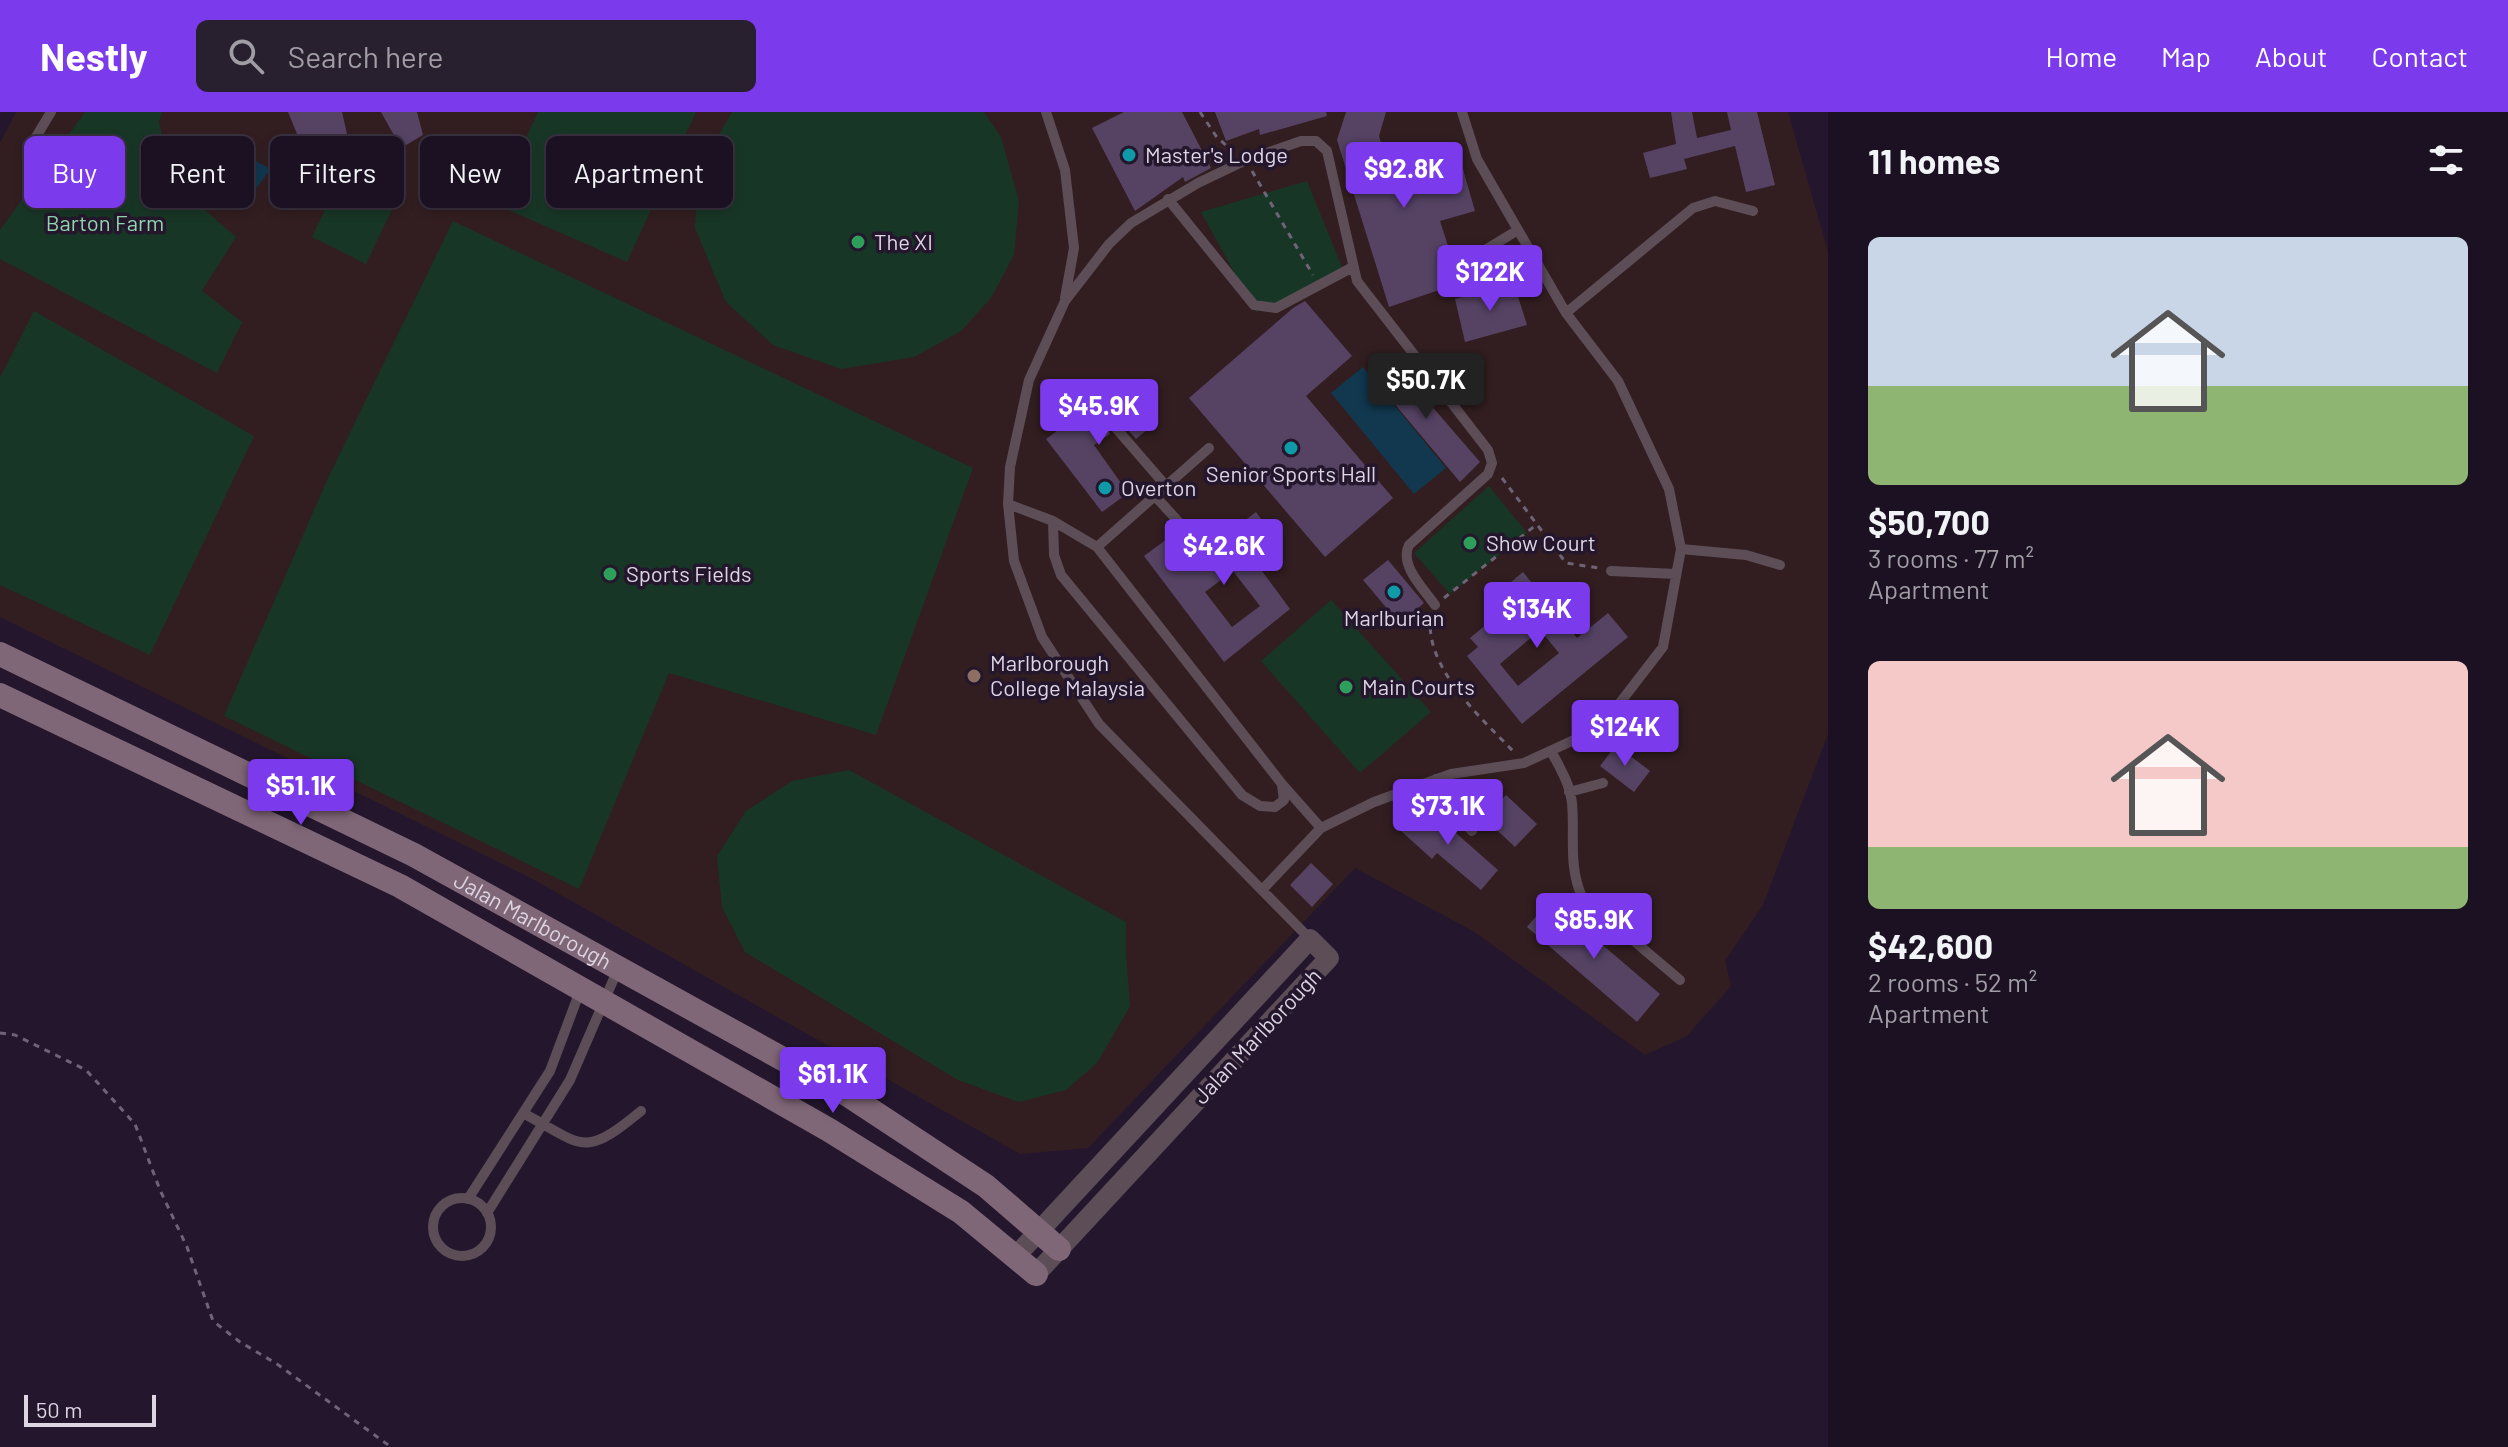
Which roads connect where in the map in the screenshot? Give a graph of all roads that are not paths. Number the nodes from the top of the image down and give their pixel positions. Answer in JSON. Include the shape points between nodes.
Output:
{"nodes":[{"id":1,"x":51,"y":112,"type":"edge"},
{"id":2,"x":1046,"y":112,"type":"edge"},
{"id":3,"x":1462,"y":112,"type":"edge"},
{"id":4,"x":37,"y":136,"type":"edge"},
{"id":5,"x":1168,"y":199,"type":"junction"},
{"id":6,"x":1753,"y":211,"type":"dead end"},
{"id":7,"x":1518,"y":230,"type":"junction"},
{"id":8,"x":1467,"y":261,"type":"dead end"},
{"id":9,"x":1353,"y":267,"type":"junction"},
{"id":10,"x":1065,"y":301,"type":"junction"},
{"id":11,"x":1566,"y":313,"type":"junction"},
{"id":12,"x":1115,"y":427,"type":"dead end"},
{"id":13,"x":1209,"y":448,"type":"dead end"},
{"id":14,"x":1166,"y":486,"type":"junction"},
{"id":15,"x":1155,"y":496,"type":"junction"},
{"id":16,"x":1008,"y":504,"type":"junction"},
{"id":17,"x":1053,"y":521,"type":"junction"},
{"id":18,"x":1197,"y":542,"type":"dead end"},
{"id":19,"x":1097,"y":547,"type":"junction"},
{"id":20,"x":1681,"y":549,"type":"junction"},
{"id":21,"x":1780,"y":565,"type":"dead end"},
{"id":22,"x":1611,"y":571,"type":"road end"},
{"id":23,"x":1676,"y":574,"type":"junction"},
{"id":24,"x":1435,"y":605,"type":"road end"},
{"id":25,"x":0,"y":654,"type":"edge"},
{"id":26,"x":0,"y":695,"type":"edge"},
{"id":27,"x":1551,"y":751,"type":"junction"},
{"id":28,"x":1436,"y":779,"type":"junction"},
{"id":29,"x":1603,"y":783,"type":"dead end"},
{"id":30,"x":1282,"y":784,"type":"junction"},
{"id":31,"x":1569,"y":792,"type":"junction"},
{"id":32,"x":1321,"y":828,"type":"junction"},
{"id":33,"x":1472,"y":831,"type":"dead end"},
{"id":34,"x":1262,"y":890,"type":"junction"},
{"id":35,"x":1310,"y":939,"type":"junction"},
{"id":36,"x":618,"y":968,"type":"junction"},
{"id":37,"x":1680,"y":980,"type":"dead end"},
{"id":38,"x":581,"y":989,"type":"junction"},
{"id":39,"x":604,"y":1002,"type":"junction"},
{"id":40,"x":545,"y":1079,"type":"junction"},
{"id":41,"x":563,"y":1091,"type":"junction"},
{"id":42,"x":641,"y":1111,"type":"dead end"},
{"id":43,"x":523,"y":1113,"type":"junction"},
{"id":44,"x":542,"y":1124,"type":"junction"},
{"id":45,"x":484,"y":1175,"type":"junction"},
{"id":46,"x":503,"y":1188,"type":"junction"},
{"id":47,"x":468,"y":1199,"type":"junction"},
{"id":48,"x":487,"y":1213,"type":"junction"},
{"id":49,"x":1038,"y":1231,"type":"junction"},
{"id":50,"x":1059,"y":1249,"type":"junction"},
{"id":51,"x":1016,"y":1256,"type":"junction"},
{"id":52,"x":1036,"y":1274,"type":"joint"}],
"edges":[{"from":1,"to":4,"type":"lane"},
{"from":2,"to":10,"type":"lane","via":[[1065,170],[1074,248]]},
{"from":3,"to":7,"type":"lane","via":[[1477,159]]},
{"from":5,"to":9,"type":"lane","via":[[1254,305],[1276,308]]},
{"from":5,"to":9,"type":"lane","via":[[1246,160],[1316,141],[1327,151]]},
{"from":5,"to":10,"type":"lane","via":[[1109,244]]},
{"from":6,"to":11,"type":"lane","via":[[1715,201],[1693,208]]},
{"from":7,"to":8,"type":"lane"},
{"from":7,"to":11,"type":"lane"},
{"from":9,"to":24,"type":"lane","via":[[1357,281],[1488,450],[1492,463],[1488,474],[1405,554]]},
{"from":10,"to":16,"type":"lane","via":[[1029,380],[1010,467]]},
{"from":11,"to":20,"type":"lane","via":[[1618,381],[1669,489]]},
{"from":12,"to":14,"type":"lane"},
{"from":13,"to":14,"type":"lane"},
{"from":14,"to":15,"type":"lane"},
{"from":15,"to":18,"type":"lane"},
{"from":15,"to":19,"type":"lane"},
{"from":16,"to":17,"type":"lane"},
{"from":16,"to":34,"type":"lane","via":[[1014,561],[1053,656],[1099,724]]},
{"from":17,"to":19,"type":"lane"},
{"from":17,"to":30,"type":"lane","via":[[1061,575],[1242,795],[1260,806],[1275,807],[1284,800]]},
{"from":19,"to":30,"type":"lane"},
{"from":20,"to":21,"type":"lane","via":[[1746,555]]},
{"from":20,"to":23,"type":"lane"},
{"from":22,"to":23,"type":"lane"},
{"from":23,"to":27,"type":"lane","via":[[1663,647],[1619,704],[1576,739]]},
{"from":25,"to":36,"type":"street","name":"Jalan Marlborough","via":[[414,855]]},
{"from":26,"to":38,"type":"street","name":"Jalan Marlborough","via":[[400,886]]},
{"from":27,"to":28,"type":"lane","via":[[1524,763]]},
{"from":27,"to":31,"type":"lane"},
{"from":28,"to":32,"type":"lane"},
{"from":28,"to":33,"type":"lane"},
{"from":29,"to":31,"type":"lane"},
{"from":30,"to":32,"type":"lane"},
{"from":31,"to":37,"type":"lane","via":[[1574,877],[1582,897]]},
{"from":32,"to":34,"type":"lane"},
{"from":34,"to":35,"type":"lane"},
{"from":35,"to":49,"type":"street","name":"Jalan Marlborough"},
{"from":35,"to":50,"type":"street","name":"Jalan Marlborough","via":[[1329,958]]},
{"from":36,"to":39,"type":"lane"},
{"from":36,"to":49,"type":"street","name":"Jalan Marlborough","via":[[848,1095],[986,1186]]},
{"from":38,"to":39,"type":"street","name":"Jalan Marlborough"},
{"from":38,"to":40,"type":"lane"},
{"from":39,"to":41,"type":"lane"},
{"from":39,"to":51,"type":"street","name":"Jalan Marlborough","via":[[829,1130],[961,1212]]},
{"from":40,"to":41,"type":"lane"},
{"from":40,"to":43,"type":"lane"},
{"from":41,"to":44,"type":"lane"},
{"from":42,"to":44,"type":"lane","via":[[595,1143],[576,1142]]},
{"from":43,"to":44,"type":"lane"},
{"from":43,"to":45,"type":"lane"},
{"from":44,"to":46,"type":"lane"},
{"from":45,"to":46,"type":"lane"},
{"from":45,"to":47,"type":"lane"},
{"from":46,"to":48,"type":"lane"},
{"from":47,"to":48,"type":"lane"},
{"from":47,"to":48,"type":"lane","via":[[447,1203],[435,1218],[435,1237],[448,1252],[466,1256],[482,1248],[491,1233]]},
{"from":49,"to":50,"type":"street","name":"Jalan Marlborough"},
{"from":49,"to":51,"type":"street","name":"Jalan Marlborough"},
{"from":50,"to":52,"type":"street","name":"Jalan Marlborough"},
{"from":51,"to":52,"type":"street","name":"Jalan Marlborough"}]}
